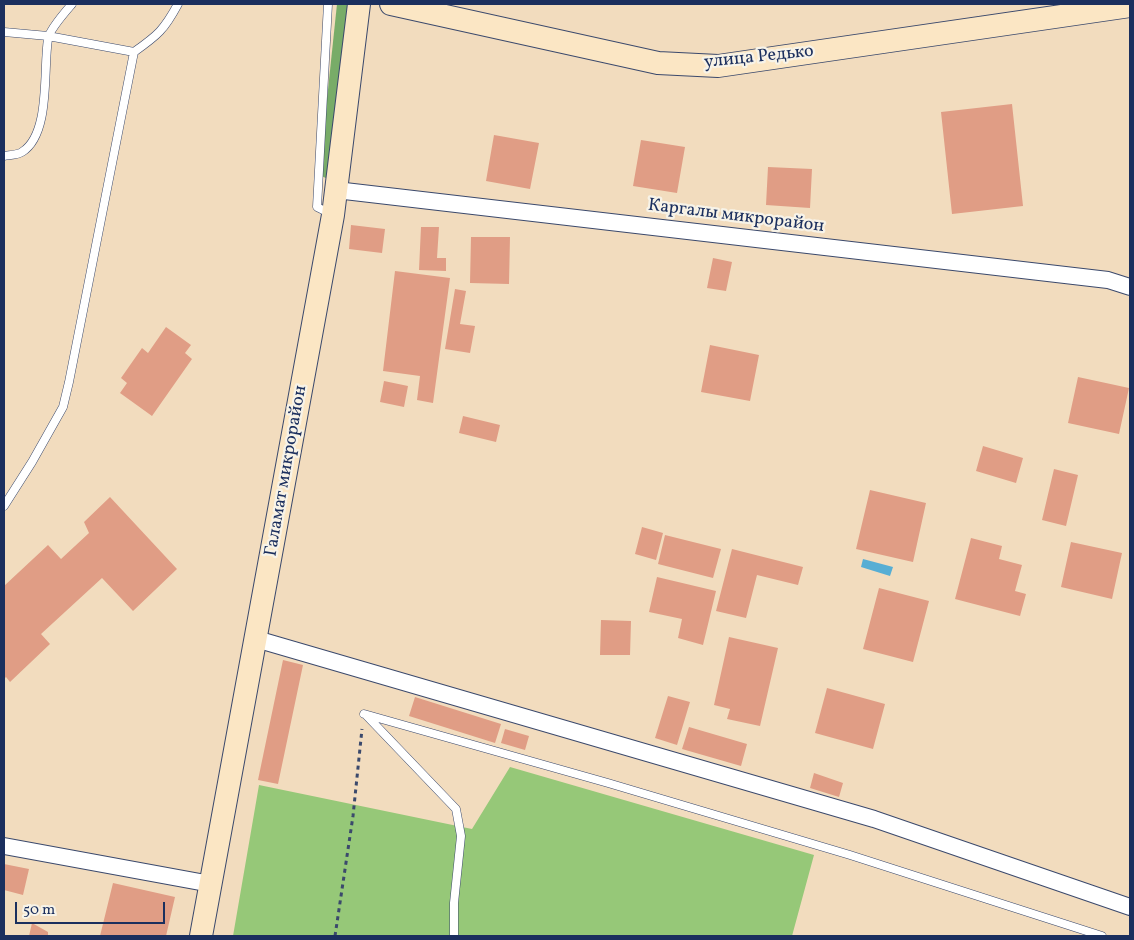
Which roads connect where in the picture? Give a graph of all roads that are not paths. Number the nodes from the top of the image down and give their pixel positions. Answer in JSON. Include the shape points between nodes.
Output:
{"nodes":[{"id":1,"x":72,"y":4,"type":"edge"},
{"id":2,"x":178,"y":4,"type":"edge"},
{"id":3,"x":328,"y":4,"type":"edge"},
{"id":4,"x":358,"y":4,"type":"edge"},
{"id":5,"x":390,"y":4,"type":"edge"},
{"id":6,"x":1130,"y":6,"type":"edge"},
{"id":7,"x":4,"y":32,"type":"edge"},
{"id":8,"x":48,"y":36,"type":"junction"},
{"id":9,"x":134,"y":52,"type":"junction"},
{"id":10,"x":4,"y":156,"type":"edge"},
{"id":11,"x":336,"y":190,"type":"junction"},
{"id":12,"x":334,"y":215,"type":"junction"},
{"id":13,"x":1130,"y":287,"type":"edge"},
{"id":14,"x":4,"y":506,"type":"edge"},
{"id":15,"x":256,"y":639,"type":"junction"},
{"id":16,"x":4,"y":846,"type":"edge"},
{"id":17,"x":211,"y":884,"type":"junction"},
{"id":18,"x":1130,"y":906,"type":"edge"},
{"id":19,"x":201,"y":936,"type":"edge"},
{"id":20,"x":454,"y":936,"type":"edge"},
{"id":21,"x":1102,"y":936,"type":"edge"}],
"edges":[{"from":1,"to":8,"type":"lane"},
{"from":2,"to":9,"type":"lane","via":[[157,36]]},
{"from":3,"to":12,"type":"lane","via":[[317,207]]},
{"from":4,"to":11,"type":"street","name":"Галамат микрорайон"},
{"from":5,"to":6,"type":"street","name":"улица Редько","via":[[658,63],[718,66]]},
{"from":7,"to":8,"type":"lane"},
{"from":8,"to":9,"type":"lane"},
{"from":8,"to":10,"type":"lane","via":[[39,129],[33,142],[21,153]]},
{"from":9,"to":14,"type":"lane","via":[[63,407]]},
{"from":11,"to":12,"type":"street","name":"Галамат микрорайон"},
{"from":11,"to":13,"type":"street","name":"Каргалы микрорайон","via":[[1108,280]]},
{"from":12,"to":15,"type":"street","name":"Галамат микрорайон"},
{"from":15,"to":17,"type":"street","name":"Галамат микрорайон"},
{"from":15,"to":18,"type":"street","via":[[874,819]]},
{"from":16,"to":17,"type":"street"},
{"from":17,"to":19,"type":"street","name":"Галамат микрорайон"},
{"from":20,"to":21,"type":"lane","via":[[454,903],[462,836],[456,809],[364,714],[831,850]]}]}
